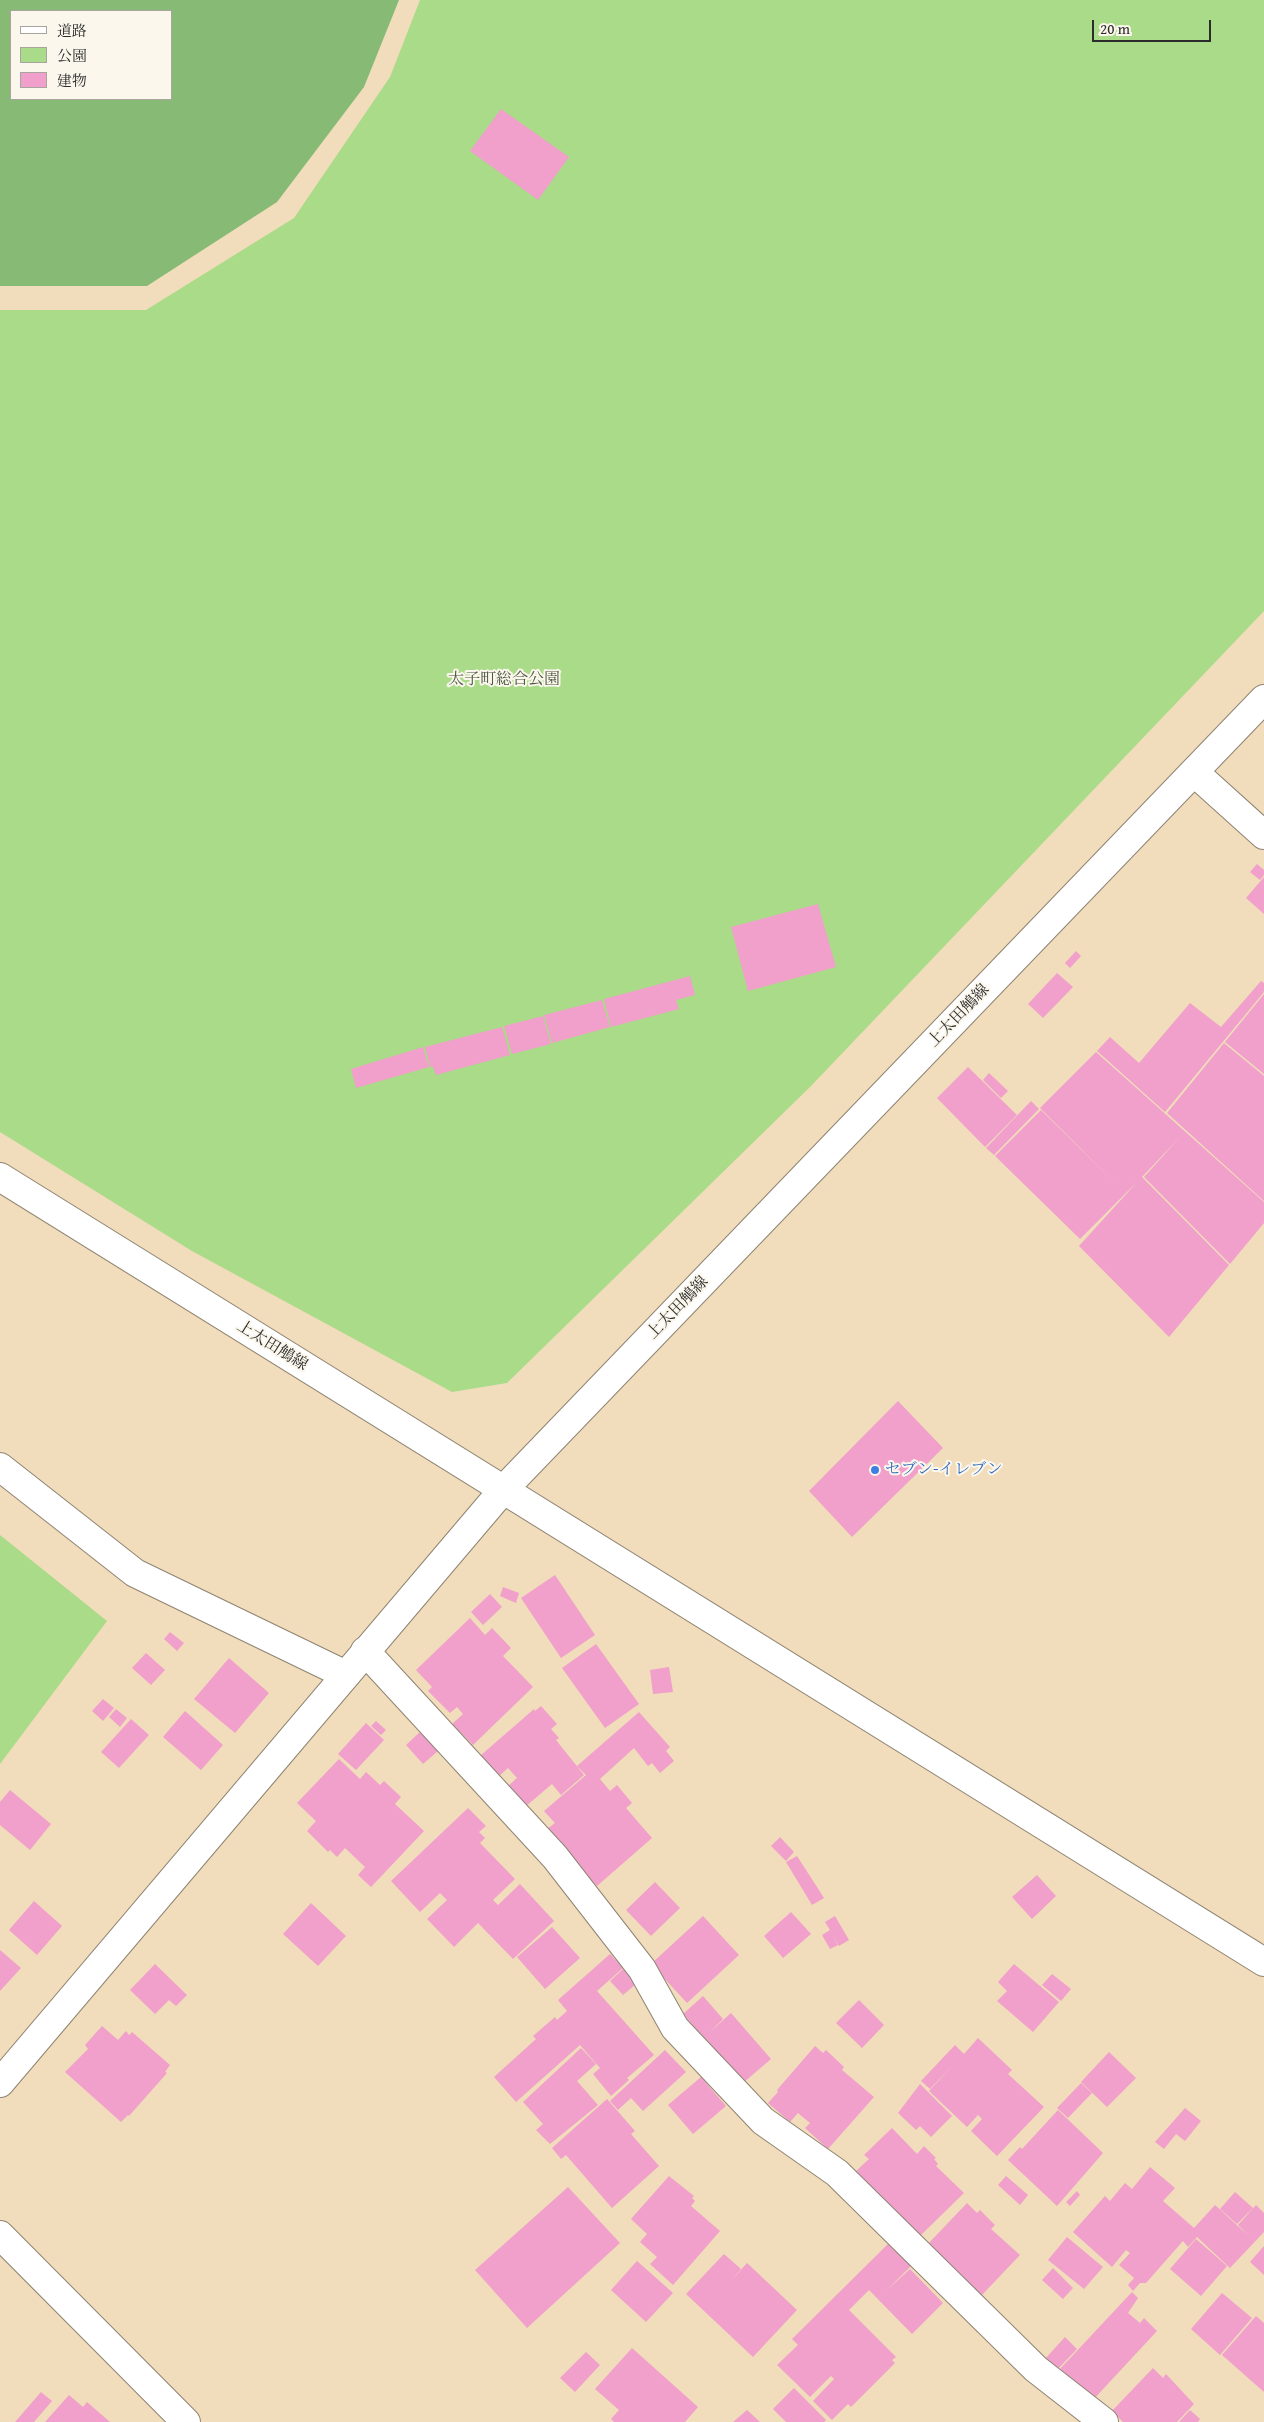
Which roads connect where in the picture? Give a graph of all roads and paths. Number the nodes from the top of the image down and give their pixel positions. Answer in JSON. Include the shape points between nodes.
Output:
{"nodes":[{"id":1,"x":1264,"y":699,"type":"edge"},
{"id":2,"x":1194,"y":772,"type":"junction"},
{"id":3,"x":1264,"y":835,"type":"edge"},
{"id":4,"x":0,"y":1177,"type":"edge"},
{"id":5,"x":0,"y":1467,"type":"edge"},
{"id":6,"x":503,"y":1490,"type":"junction"},
{"id":7,"x":365,"y":1651,"type":"junction"},
{"id":8,"x":346,"y":1675,"type":"junction"},
{"id":9,"x":1264,"y":1962,"type":"edge"},
{"id":10,"x":0,"y":2083,"type":"edge"},
{"id":11,"x":0,"y":2235,"type":"edge"},
{"id":12,"x":186,"y":2422,"type":"edge"},
{"id":13,"x":1104,"y":2422,"type":"edge"}],
"edges":[{"from":1,"to":2,"type":"street","name":"上太田鵤線"},
{"from":2,"to":3,"type":"street"},
{"from":2,"to":6,"type":"street","name":"上太田鵤線"},
{"from":4,"to":6,"type":"street","name":"上太田鵤線"},
{"from":5,"to":8,"type":"street","via":[[135,1573]]},
{"from":6,"to":7,"type":"street"},
{"from":6,"to":9,"type":"street"},
{"from":7,"to":8,"type":"street"},
{"from":7,"to":13,"type":"street","via":[[555,1857],[642,1969],[675,2028],[763,2121],[837,2173],[1036,2369]]},
{"from":8,"to":10,"type":"street"},
{"from":11,"to":12,"type":"street"}]}
